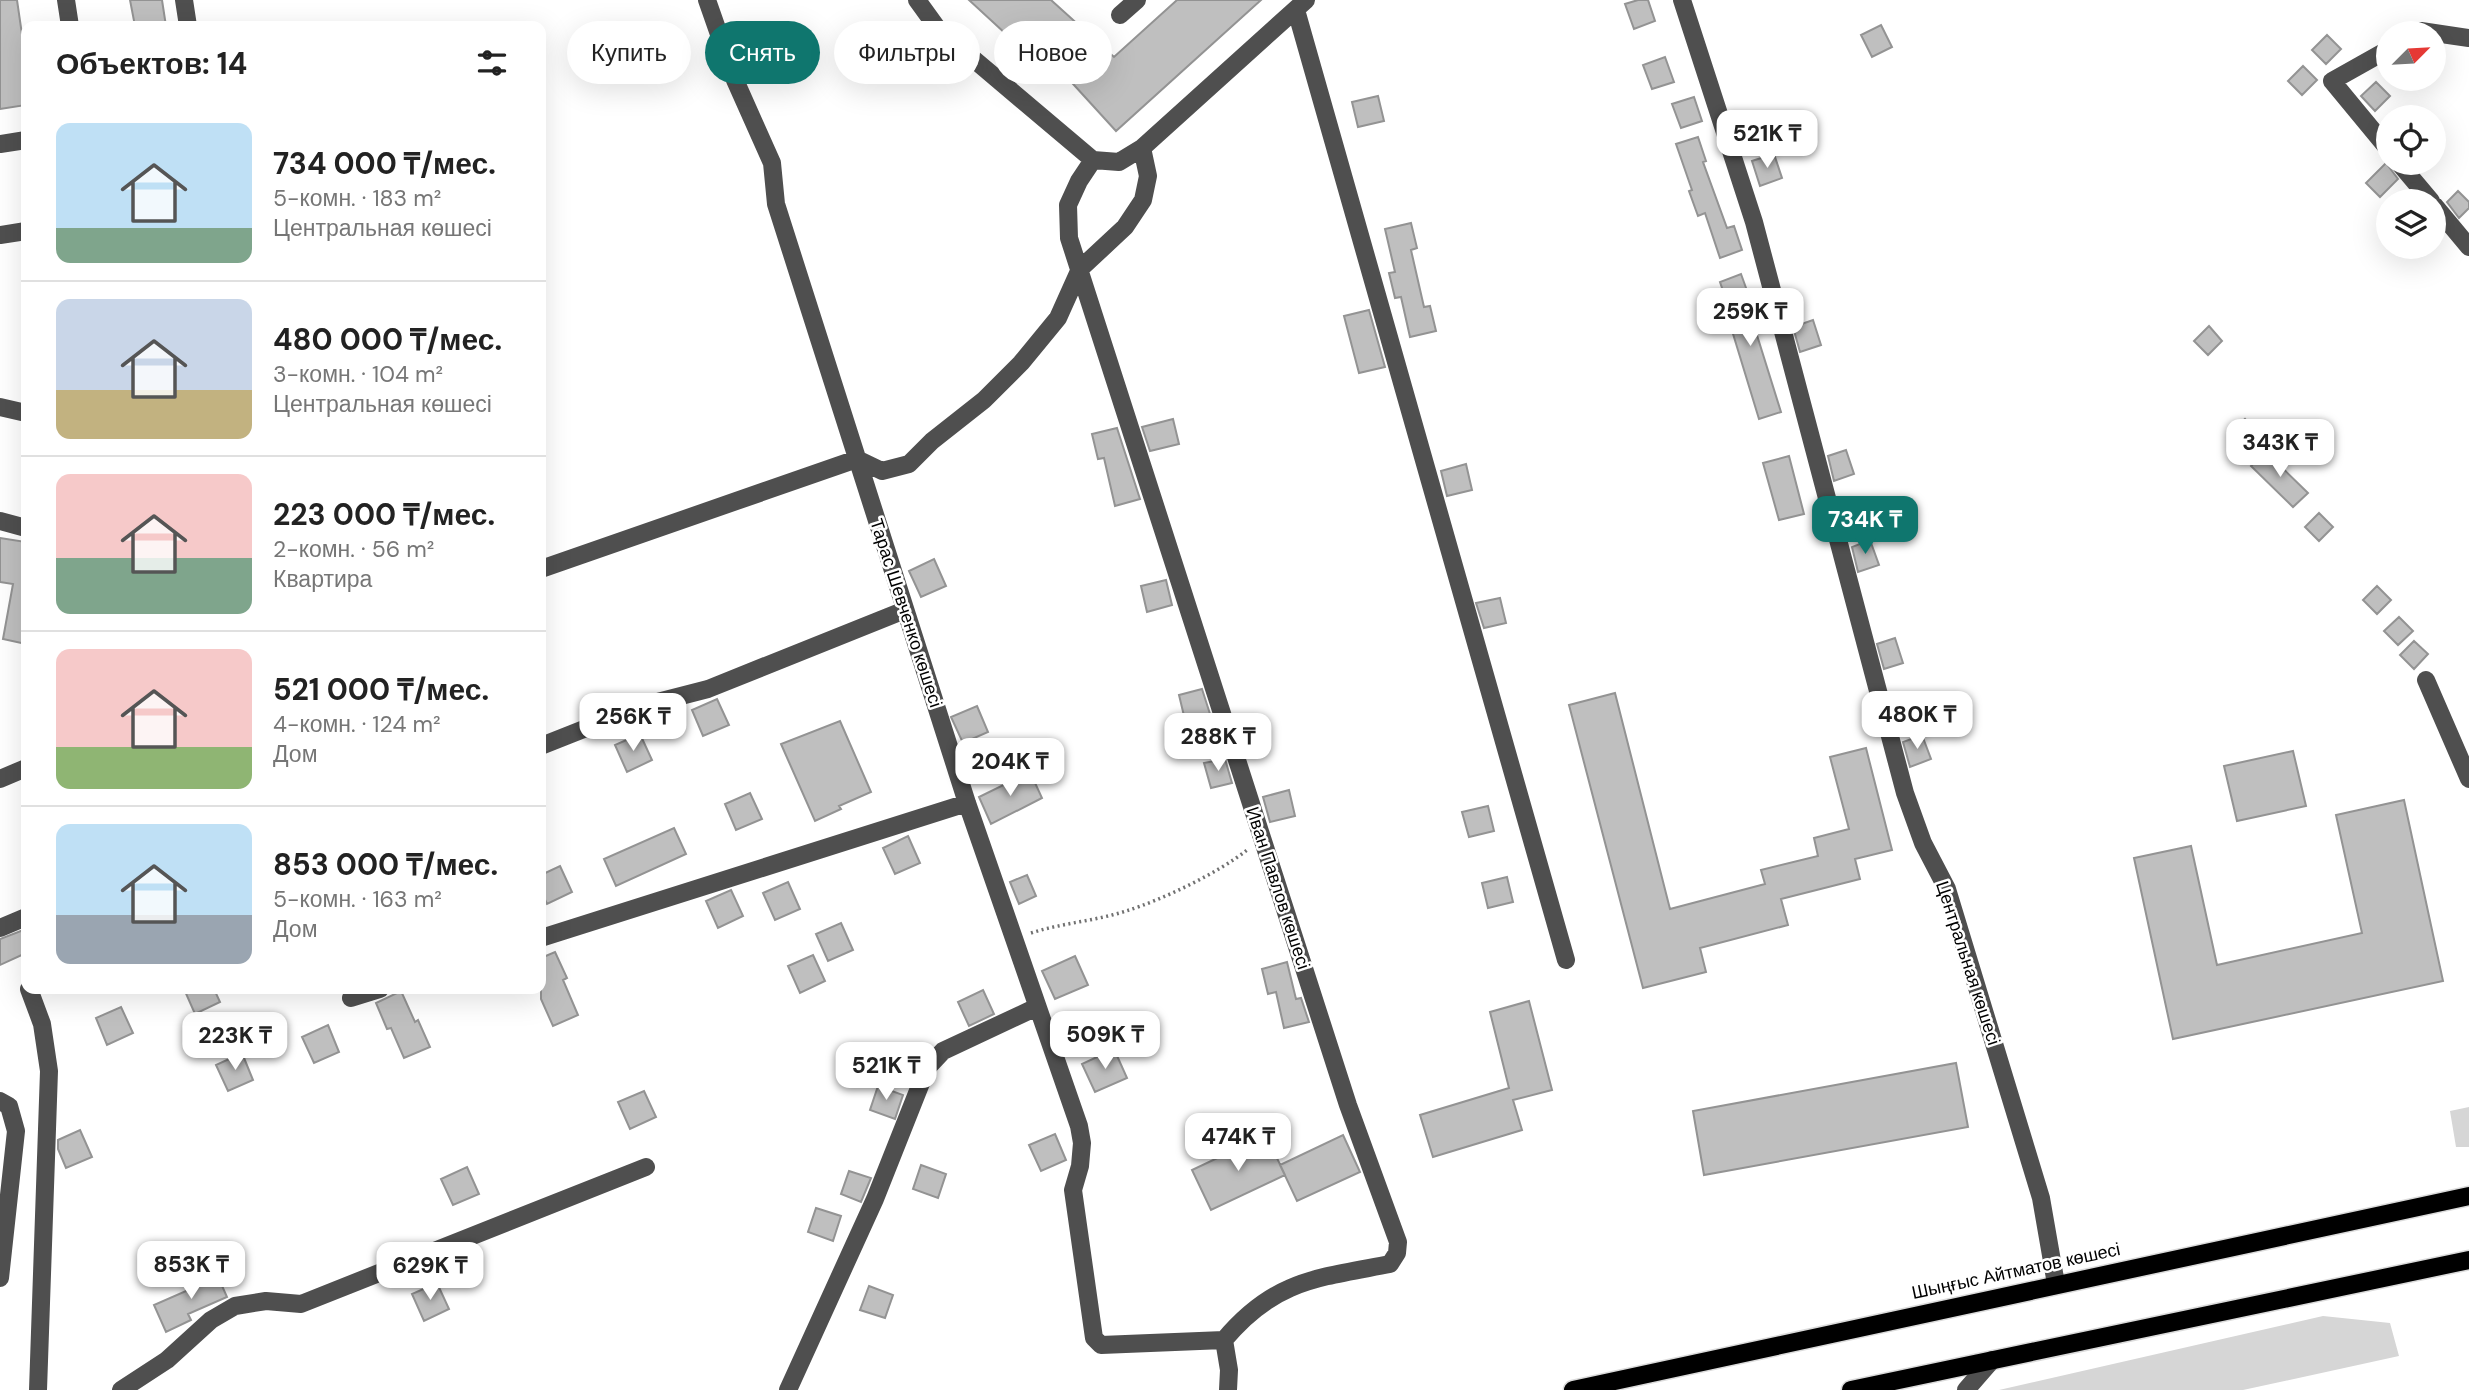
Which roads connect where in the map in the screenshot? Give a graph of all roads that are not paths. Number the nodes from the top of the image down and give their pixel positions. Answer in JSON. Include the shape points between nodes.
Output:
{"nodes":[{"id":1,"x":66,"y":0,"type":"edge"},
{"id":2,"x":184,"y":0,"type":"edge"},
{"id":3,"x":707,"y":0,"type":"edge"},
{"id":4,"x":917,"y":0,"type":"edge"},
{"id":5,"x":1137,"y":0,"type":"edge"},
{"id":6,"x":1682,"y":0,"type":"edge"},
{"id":7,"x":1301,"y":5,"type":"edge"},
{"id":8,"x":1120,"y":15,"type":"dead end"},
{"id":9,"x":69,"y":21,"type":"edge"},
{"id":10,"x":187,"y":21,"type":"edge"},
{"id":11,"x":2446,"y":35,"type":"edge"},
{"id":12,"x":2469,"y":38,"type":"edge"},
{"id":13,"x":2376,"y":56,"type":"edge"},
{"id":14,"x":2376,"y":134,"type":"edge"},
{"id":15,"x":21,"y":141,"type":"edge"},
{"id":16,"x":0,"y":144,"type":"edge"},
{"id":17,"x":1142,"y":148,"type":"junction"},
{"id":18,"x":1093,"y":159,"type":"junction"},
{"id":19,"x":2409,"y":175,"type":"edge"},
{"id":20,"x":2421,"y":189,"type":"edge"},
{"id":21,"x":2446,"y":219,"type":"edge"},
{"id":22,"x":21,"y":231,"type":"edge"},
{"id":23,"x":0,"y":235,"type":"edge"},
{"id":24,"x":2469,"y":247,"type":"edge"},
{"id":25,"x":1080,"y":269,"type":"junction"},
{"id":26,"x":0,"y":407,"type":"edge"},
{"id":27,"x":21,"y":412,"type":"edge"},
{"id":28,"x":857,"y":459,"type":"junction"},
{"id":29,"x":0,"y":522,"type":"edge"},
{"id":30,"x":21,"y":527,"type":"edge"},
{"id":31,"x":546,"y":567,"type":"edge"},
{"id":32,"x":905,"y":610,"type":"junction"},
{"id":33,"x":2426,"y":680,"type":"dead end"},
{"id":34,"x":546,"y":744,"type":"edge"},
{"id":35,"x":21,"y":770,"type":"edge"},
{"id":36,"x":0,"y":779,"type":"edge"},
{"id":37,"x":2469,"y":779,"type":"edge"},
{"id":38,"x":967,"y":803,"type":"junction"},
{"id":39,"x":21,"y":919,"type":"edge"},
{"id":40,"x":0,"y":928,"type":"edge"},
{"id":41,"x":546,"y":936,"type":"edge"},
{"id":42,"x":1566,"y":960,"type":"dead end"},
{"id":43,"x":31,"y":994,"type":"edge"},
{"id":44,"x":364,"y":994,"type":"edge"},
{"id":45,"x":351,"y":998,"type":"dead end"},
{"id":46,"x":1037,"y":1007,"type":"junction"},
{"id":47,"x":0,"y":1101,"type":"edge"},
{"id":48,"x":646,"y":1167,"type":"dead end"},
{"id":49,"x":2469,"y":1196,"type":"edge"},
{"id":50,"x":2469,"y":1260,"type":"edge"},
{"id":51,"x":0,"y":1278,"type":"edge"},
{"id":52,"x":2056,"y":1284,"type":"junction"},
{"id":53,"x":1224,"y":1340,"type":"junction"},
{"id":54,"x":1992,"y":1360,"type":"junction"},
{"id":55,"x":38,"y":1390,"type":"edge"},
{"id":56,"x":121,"y":1390,"type":"edge"},
{"id":57,"x":788,"y":1390,"type":"edge"},
{"id":58,"x":1228,"y":1390,"type":"edge"},
{"id":59,"x":1573,"y":1390,"type":"edge"},
{"id":60,"x":1851,"y":1390,"type":"edge"},
{"id":61,"x":1966,"y":1390,"type":"edge"}],
"edges":[{"from":1,"to":9,"type":"street"},
{"from":2,"to":10,"type":"street"},
{"from":3,"to":28,"type":"street","name":"Тарас Шевченко көшесі","via":[[772,163],[776,204]]},
{"from":4,"to":18,"type":"street","via":[[938,29]]},
{"from":5,"to":8,"type":"street"},
{"from":6,"to":52,"type":"street","name":"Центральная көшесі","via":[[1754,222],[1905,793],[1923,843],[1947,889],[2041,1198]]},
{"from":7,"to":17,"type":"street"},
{"from":7,"to":42,"type":"street"},
{"from":11,"to":12,"type":"street"},
{"from":13,"to":14,"type":"street","via":[[2332,81]]},
{"from":15,"to":16,"type":"street"},
{"from":17,"to":18,"type":"street","via":[[1119,162]]},
{"from":17,"to":25,"type":"street","via":[[1148,176],[1143,201],[1125,227]]},
{"from":18,"to":25,"type":"street","name":"Иван Павлов көшесі","via":[[1068,205],[1069,238]]},
{"from":19,"to":20,"type":"street"},
{"from":21,"to":24,"type":"street"},
{"from":22,"to":23,"type":"street"},
{"from":25,"to":28,"type":"street","via":[[1058,318],[1021,363],[909,464],[882,471]]},
{"from":25,"to":53,"type":"street","name":"Иван Павлов көшесі","via":[[1348,1105],[1398,1242],[1390,1264],[1308,1280],[1267,1299]]},
{"from":26,"to":27,"type":"street"},
{"from":28,"to":31,"type":"street"},
{"from":28,"to":32,"type":"street","name":"Тарас Шевченко көшесі"},
{"from":29,"to":30,"type":"street"},
{"from":32,"to":34,"type":"street","via":[[708,689],[642,706]]},
{"from":32,"to":38,"type":"street","name":"Тарас Шевченко көшесі"},
{"from":33,"to":37,"type":"street"},
{"from":35,"to":36,"type":"street"},
{"from":38,"to":41,"type":"street"},
{"from":38,"to":46,"type":"street","name":"Тарас Шевченко көшесі"},
{"from":39,"to":40,"type":"street"},
{"from":43,"to":55,"type":"street","via":[[42,1024],[49,1071]]},
{"from":44,"to":45,"type":"street"},
{"from":46,"to":53,"type":"street","name":"Тарас Шевченко көшесі","via":[[1079,1125],[1080,1166],[1073,1190],[1094,1338],[1101,1345]]},
{"from":46,"to":57,"type":"street","via":[[943,1051],[927,1068],[875,1199]]},
{"from":47,"to":51,"type":"street","via":[[9,1106],[16,1131]]},
{"from":48,"to":56,"type":"street","via":[[301,1304],[266,1301],[235,1306]]},
{"from":49,"to":52,"type":"main road","name":"Шыңғыс Айтматов көшесі"},
{"from":50,"to":54,"type":"main road"},
{"from":52,"to":59,"type":"main road","name":"Шыңғыс Айтматов көшесі"},
{"from":53,"to":58,"type":"street"},
{"from":54,"to":60,"type":"main road"},
{"from":54,"to":61,"type":"street"}]}
